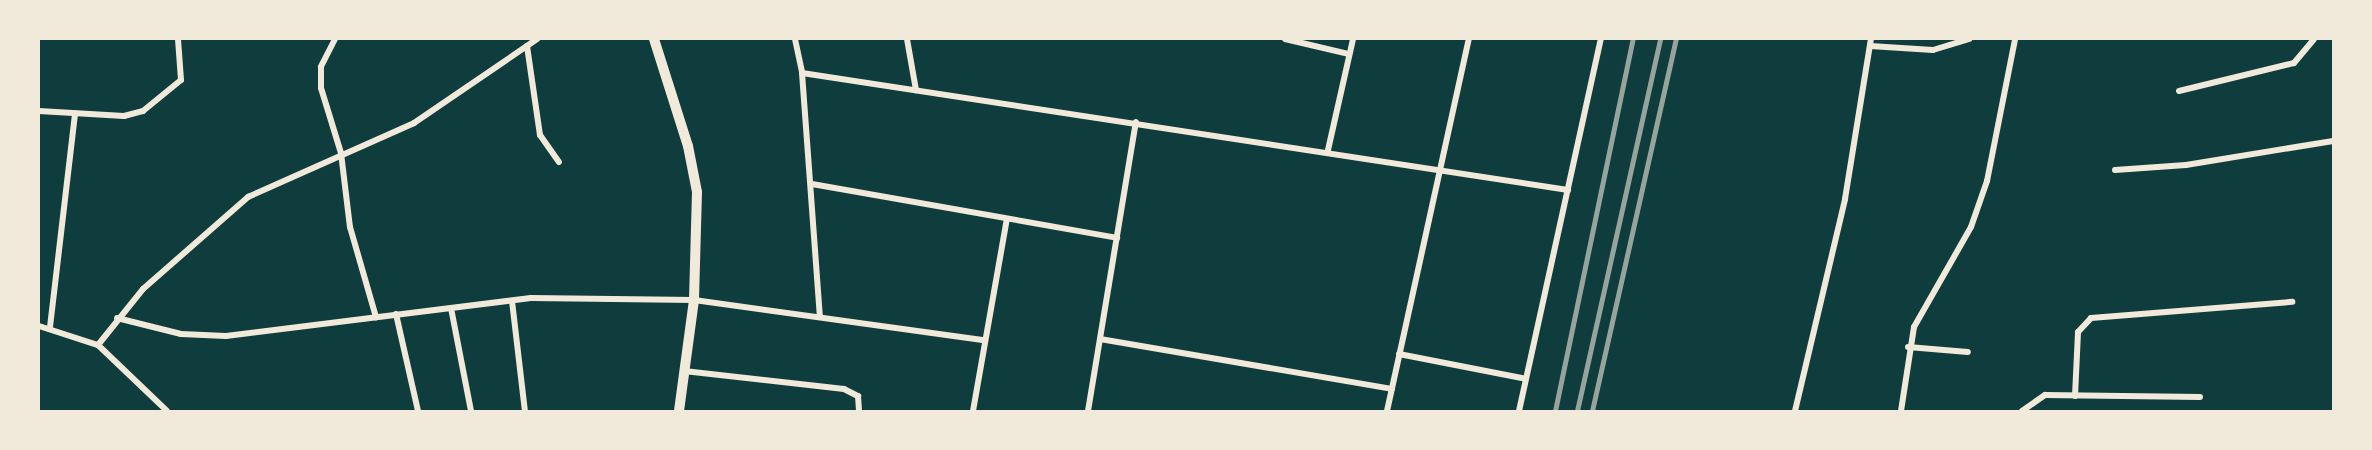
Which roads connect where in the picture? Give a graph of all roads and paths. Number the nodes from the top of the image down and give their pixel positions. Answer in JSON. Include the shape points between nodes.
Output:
{"nodes":[{"id":1,"x":178,"y":39,"type":"edge"},
{"id":2,"x":335,"y":39,"type":"edge"},
{"id":3,"x":537,"y":39,"type":"edge"},
{"id":4,"x":654,"y":39,"type":"edge"},
{"id":5,"x":795,"y":39,"type":"edge"},
{"id":6,"x":907,"y":39,"type":"edge"},
{"id":7,"x":1285,"y":39,"type":"edge"},
{"id":8,"x":1353,"y":39,"type":"edge"},
{"id":9,"x":1469,"y":39,"type":"edge"},
{"id":10,"x":1601,"y":39,"type":"edge"},
{"id":11,"x":1969,"y":39,"type":"edge"},
{"id":12,"x":2014,"y":39,"type":"edge"},
{"id":13,"x":2314,"y":39,"type":"edge"},
{"id":14,"x":1870,"y":43,"type":"edge"},
{"id":15,"x":527,"y":46,"type":"junction"},
{"id":16,"x":1349,"y":54,"type":"junction"},
{"id":17,"x":802,"y":73,"type":"junction"},
{"id":18,"x":916,"y":90,"type":"junction"},
{"id":19,"x":2179,"y":91,"type":"dead end"},
{"id":20,"x":39,"y":111,"type":"edge"},
{"id":21,"x":75,"y":113,"type":"junction"},
{"id":22,"x":1136,"y":122,"type":"junction"},
{"id":23,"x":2333,"y":141,"type":"edge"},
{"id":24,"x":1328,"y":150,"type":"junction"},
{"id":25,"x":341,"y":153,"type":"junction"},
{"id":26,"x":559,"y":162,"type":"dead end"},
{"id":27,"x":1440,"y":167,"type":"junction"},
{"id":28,"x":2115,"y":170,"type":"dead end"},
{"id":29,"x":812,"y":184,"type":"junction"},
{"id":30,"x":1568,"y":190,"type":"junction"},
{"id":31,"x":1007,"y":219,"type":"junction"},
{"id":32,"x":1117,"y":238,"type":"junction"},
{"id":33,"x":694,"y":300,"type":"junction"},
{"id":34,"x":512,"y":301,"type":"junction"},
{"id":35,"x":2292,"y":302,"type":"dead end"},
{"id":36,"x":451,"y":308,"type":"junction"},
{"id":37,"x":396,"y":314,"type":"junction"},
{"id":38,"x":820,"y":316,"type":"junction"},
{"id":39,"x":376,"y":317,"type":"junction"},
{"id":40,"x":117,"y":318,"type":"junction"},
{"id":41,"x":39,"y":326,"type":"edge"},
{"id":42,"x":50,"y":327,"type":"junction"},
{"id":43,"x":1100,"y":339,"type":"junction"},
{"id":44,"x":984,"y":340,"type":"junction"},
{"id":45,"x":98,"y":345,"type":"junction"},
{"id":46,"x":1908,"y":347,"type":"junction"},
{"id":47,"x":1968,"y":352,"type":"dead end"},
{"id":48,"x":1399,"y":354,"type":"junction"},
{"id":49,"x":684,"y":371,"type":"junction"},
{"id":50,"x":1526,"y":379,"type":"junction"},
{"id":51,"x":1392,"y":389,"type":"junction"},
{"id":52,"x":2075,"y":396,"type":"junction"},
{"id":53,"x":2200,"y":397,"type":"dead end"},
{"id":54,"x":167,"y":411,"type":"edge"},
{"id":55,"x":418,"y":411,"type":"edge"},
{"id":56,"x":471,"y":411,"type":"edge"},
{"id":57,"x":525,"y":411,"type":"edge"},
{"id":58,"x":679,"y":411,"type":"edge"},
{"id":59,"x":859,"y":411,"type":"edge"},
{"id":60,"x":974,"y":411,"type":"edge"},
{"id":61,"x":1088,"y":411,"type":"edge"},
{"id":62,"x":1387,"y":411,"type":"edge"},
{"id":63,"x":1519,"y":411,"type":"edge"},
{"id":64,"x":1795,"y":411,"type":"edge"},
{"id":65,"x":1901,"y":411,"type":"edge"},
{"id":66,"x":2022,"y":411,"type":"edge"}],
"edges":[{"from":1,"to":21,"type":"street","via":[[181,80],[159,102],[124,116]]},
{"from":2,"to":25,"type":"street","via":[[321,67],[321,88]]},
{"from":3,"to":15,"type":"street"},
{"from":4,"to":33,"type":"main road","via":[[697,192]]},
{"from":5,"to":17,"type":"street"},
{"from":6,"to":18,"type":"street"},
{"from":7,"to":16,"type":"street"},
{"from":8,"to":16,"type":"street"},
{"from":9,"to":27,"type":"street"},
{"from":10,"to":30,"type":"street"},
{"from":11,"to":14,"type":"street","via":[[1933,50]]},
{"from":12,"to":46,"type":"street","via":[[1987,181],[1971,227],[1922,311]]},
{"from":13,"to":19,"type":"street","via":[[2294,63]]},
{"from":14,"to":64,"type":"street","via":[[1845,199]]},
{"from":15,"to":25,"type":"street","via":[[423,117]]},
{"from":15,"to":26,"type":"street","via":[[540,135]]},
{"from":16,"to":24,"type":"street"},
{"from":17,"to":18,"type":"street"},
{"from":17,"to":29,"type":"street"},
{"from":18,"to":22,"type":"street"},
{"from":20,"to":21,"type":"street"},
{"from":21,"to":42,"type":"street"},
{"from":22,"to":24,"type":"street"},
{"from":22,"to":32,"type":"street"},
{"from":23,"to":28,"type":"street","via":[[2186,165]]},
{"from":24,"to":27,"type":"street"},
{"from":25,"to":39,"type":"street","via":[[350,227]]},
{"from":25,"to":40,"type":"street","via":[[248,197]]},
{"from":27,"to":30,"type":"street"},
{"from":27,"to":48,"type":"street"},
{"from":29,"to":31,"type":"street"},
{"from":29,"to":38,"type":"street"},
{"from":30,"to":50,"type":"street"},
{"from":31,"to":32,"type":"street"},
{"from":31,"to":44,"type":"street"},
{"from":32,"to":43,"type":"street"},
{"from":33,"to":34,"type":"street"},
{"from":33,"to":38,"type":"street"},
{"from":33,"to":49,"type":"main road"},
{"from":34,"to":36,"type":"street"},
{"from":34,"to":57,"type":"street"},
{"from":35,"to":52,"type":"street","via":[[2091,318],[2078,332]]},
{"from":36,"to":37,"type":"street"},
{"from":36,"to":56,"type":"street"},
{"from":37,"to":39,"type":"street"},
{"from":37,"to":55,"type":"street"},
{"from":38,"to":44,"type":"street"},
{"from":39,"to":40,"type":"street","via":[[226,336],[181,334]]},
{"from":40,"to":45,"type":"street"},
{"from":41,"to":42,"type":"street"},
{"from":42,"to":45,"type":"street"},
{"from":43,"to":51,"type":"street"},
{"from":43,"to":61,"type":"street"},
{"from":44,"to":60,"type":"street"},
{"from":45,"to":54,"type":"street"},
{"from":46,"to":47,"type":"street"},
{"from":46,"to":65,"type":"street"},
{"from":48,"to":50,"type":"street"},
{"from":48,"to":51,"type":"street"},
{"from":49,"to":58,"type":"main road"},
{"from":49,"to":59,"type":"street","via":[[844,389],[858,396]]},
{"from":50,"to":63,"type":"street"},
{"from":51,"to":62,"type":"street"},
{"from":52,"to":53,"type":"street"},
{"from":52,"to":66,"type":"street","via":[[2034,398]]}]}
